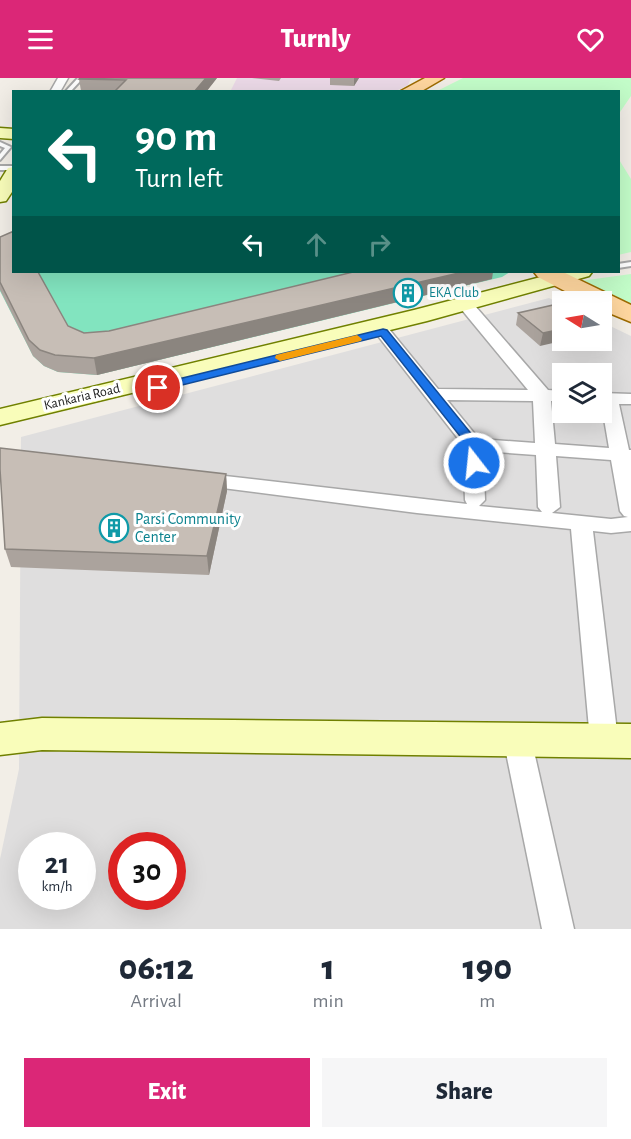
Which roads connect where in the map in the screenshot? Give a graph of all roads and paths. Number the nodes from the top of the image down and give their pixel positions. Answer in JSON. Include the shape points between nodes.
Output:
{"nodes":[{"id":1,"x":81,"y":78,"type":"edge"},
{"id":2,"x":437,"y":78,"type":"edge"},
{"id":3,"x":446,"y":78,"type":"edge"},
{"id":4,"x":69,"y":90,"type":"edge"},
{"id":5,"x":410,"y":90,"type":"edge"},
{"id":6,"x":422,"y":90,"type":"edge"},
{"id":7,"x":5,"y":135,"type":"edge"},
{"id":8,"x":0,"y":158,"type":"edge"},
{"id":9,"x":12,"y":174,"type":"edge"},
{"id":10,"x":1,"y":195,"type":"edge"},
{"id":11,"x":555,"y":281,"type":"edge"},
{"id":12,"x":470,"y":310,"type":"junction"},
{"id":13,"x":631,"y":315,"type":"edge"},
{"id":14,"x":612,"y":319,"type":"edge"},
{"id":15,"x":631,"y":328,"type":"edge"},
{"id":16,"x":383,"y":332,"type":"junction"},
{"id":17,"x":433,"y":394,"type":"junction"},
{"id":18,"x":542,"y":395,"type":"junction"},
{"id":19,"x":552,"y":396,"type":"edge"},
{"id":20,"x":612,"y":398,"type":"edge"},
{"id":21,"x":631,"y":399,"type":"edge"},
{"id":22,"x":0,"y":417,"type":"edge"},
{"id":23,"x":612,"y":417,"type":"edge"},
{"id":24,"x":0,"y":427,"type":"edge"},
{"id":25,"x":473,"y":444,"type":"junction"},
{"id":26,"x":545,"y":450,"type":"junction"},
{"id":27,"x":626,"y":456,"type":"edge"},
{"id":28,"x":184,"y":477,"type":"edge"},
{"id":29,"x":475,"y":500,"type":"dead end"},
{"id":30,"x":549,"y":507,"type":"dead end"},
{"id":31,"x":631,"y":511,"type":"edge"},
{"id":32,"x":581,"y":523,"type":"junction"},
{"id":33,"x":631,"y":524,"type":"edge"},
{"id":34,"x":518,"y":738,"type":"junction"},
{"id":35,"x":0,"y":740,"type":"edge"},
{"id":36,"x":618,"y":741,"type":"edge"},
{"id":37,"x":558,"y":929,"type":"edge"}],
"edges":[{"from":1,"to":4,"type":"lane"},
{"from":2,"to":5,"type":"main road"},
{"from":3,"to":6,"type":"main road"},
{"from":7,"to":8,"type":"lane","via":[[9,147]]},
{"from":9,"to":10,"type":"main road"},
{"from":11,"to":12,"type":"main road"},
{"from":11,"to":13,"type":"main road"},
{"from":11,"to":22,"type":"main road","name":"Kankaria Road"},
{"from":12,"to":16,"type":"main road"},
{"from":12,"to":18,"type":"street"},
{"from":14,"to":15,"type":"main road"},
{"from":16,"to":17,"type":"street"},
{"from":16,"to":24,"type":"main road"},
{"from":17,"to":18,"type":"street"},
{"from":17,"to":25,"type":"street"},
{"from":18,"to":19,"type":"street"},
{"from":18,"to":26,"type":"street"},
{"from":20,"to":21,"type":"street"},
{"from":23,"to":27,"type":"street"},
{"from":25,"to":26,"type":"street"},
{"from":25,"to":29,"type":"street"},
{"from":26,"to":27,"type":"street"},
{"from":26,"to":30,"type":"street"},
{"from":27,"to":31,"type":"street"},
{"from":28,"to":32,"type":"street"},
{"from":32,"to":33,"type":"street"},
{"from":32,"to":36,"type":"street"},
{"from":34,"to":35,"type":"main road","via":[[42,734]]},
{"from":34,"to":36,"type":"main road"},
{"from":34,"to":37,"type":"street"}]}
